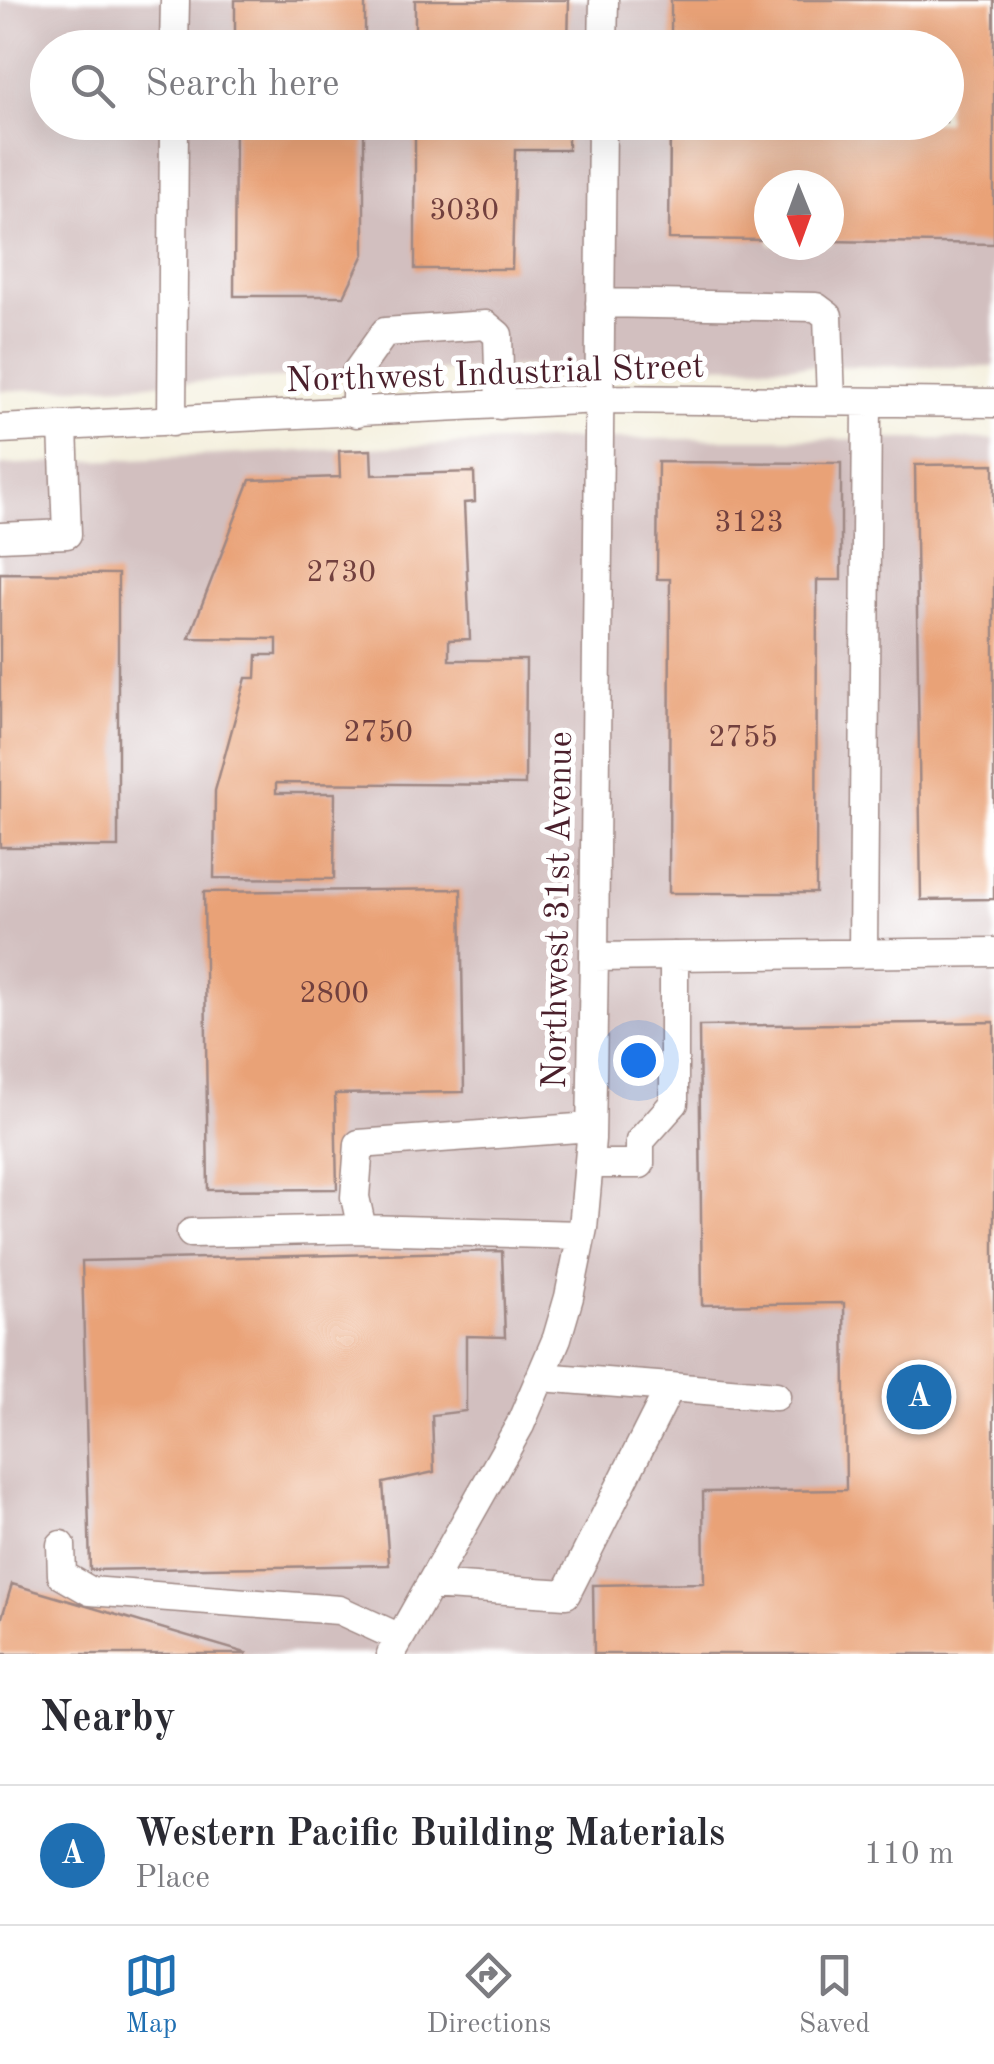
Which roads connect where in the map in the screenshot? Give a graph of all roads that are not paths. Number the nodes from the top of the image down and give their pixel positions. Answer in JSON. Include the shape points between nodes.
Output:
{"nodes":[{"id":1,"x":174,"y":0,"type":"edge"},
{"id":2,"x":604,"y":0,"type":"edge"},
{"id":3,"x":174,"y":30,"type":"edge"},
{"id":4,"x":603,"y":30,"type":"edge"},
{"id":5,"x":174,"y":140,"type":"edge"},
{"id":6,"x":602,"y":140,"type":"edge"},
{"id":7,"x":600,"y":303,"type":"junction"},
{"id":8,"x":599,"y":399,"type":"junction"},
{"id":9,"x":831,"y":402,"type":"junction"},
{"id":10,"x":867,"y":402,"type":"junction"},
{"id":11,"x":994,"y":403,"type":"edge"},
{"id":12,"x":500,"y":405,"type":"junction"},
{"id":13,"x":356,"y":413,"type":"junction"},
{"id":14,"x":172,"y":422,"type":"junction"},
{"id":15,"x":63,"y":427,"type":"junction"},
{"id":16,"x":0,"y":430,"type":"edge"},
{"id":17,"x":0,"y":537,"type":"edge"},
{"id":18,"x":994,"y":952,"type":"edge"},
{"id":19,"x":862,"y":953,"type":"junction"},
{"id":20,"x":594,"y":956,"type":"junction"},
{"id":21,"x":674,"y":956,"type":"junction"},
{"id":22,"x":591,"y":1127,"type":"junction"},
{"id":23,"x":589,"y":1164,"type":"junction"},
{"id":24,"x":362,"y":1230,"type":"junction"},
{"id":25,"x":191,"y":1233,"type":"dead end"},
{"id":26,"x":582,"y":1234,"type":"junction"},
{"id":27,"x":541,"y":1377,"type":"junction"},
{"id":28,"x":670,"y":1387,"type":"junction"},
{"id":29,"x":776,"y":1396,"type":"dead end"},
{"id":30,"x":61,"y":1545,"type":"dead end"},
{"id":31,"x":430,"y":1585,"type":"junction"},
{"id":32,"x":396,"y":1646,"type":"edge"}],
"edges":[{"from":1,"to":3,"type":"street"},
{"from":2,"to":4,"type":"street"},
{"from":5,"to":14,"type":"street"},
{"from":6,"to":7,"type":"street","name":"Northwest 31st Avenue"},
{"from":7,"to":8,"type":"street","name":"Northwest 31st Avenue"},
{"from":7,"to":9,"type":"street","via":[[816,307],[828,316]]},
{"from":8,"to":9,"type":"street","name":"Northwest Industrial Street"},
{"from":8,"to":12,"type":"street","name":"Northwest Industrial Street"},
{"from":8,"to":20,"type":"street","name":"Northwest 31st Avenue"},
{"from":9,"to":10,"type":"street","name":"Northwest Industrial Street"},
{"from":10,"to":11,"type":"street","name":"Northwest Industrial Street"},
{"from":10,"to":19,"type":"street"},
{"from":12,"to":13,"type":"street","name":"Northwest Industrial Street"},
{"from":12,"to":13,"type":"street","via":[[498,335],[486,325],[386,332],[356,373]]},
{"from":13,"to":14,"type":"street","name":"Northwest Industrial Street"},
{"from":14,"to":15,"type":"street","name":"Northwest Industrial Street"},
{"from":15,"to":16,"type":"street","name":"Northwest Industrial Street"},
{"from":15,"to":17,"type":"street","via":[[67,534]]},
{"from":18,"to":19,"type":"street"},
{"from":19,"to":21,"type":"street"},
{"from":20,"to":21,"type":"street"},
{"from":20,"to":22,"type":"street","name":"Northwest 31st Avenue"},
{"from":21,"to":23,"type":"street","via":[[674,1103],[640,1141],[640,1164]]},
{"from":22,"to":23,"type":"street","name":"Northwest 31st Avenue"},
{"from":22,"to":24,"type":"street","via":[[359,1144]]},
{"from":23,"to":26,"type":"street","name":"Northwest 31st Avenue"},
{"from":24,"to":25,"type":"street"},
{"from":24,"to":26,"type":"street"},
{"from":26,"to":27,"type":"street","name":"Northwest 31st Avenue"},
{"from":27,"to":28,"type":"street"},
{"from":27,"to":31,"type":"street","name":"Northwest 31st Avenue"},
{"from":28,"to":29,"type":"street"},
{"from":28,"to":31,"type":"street","via":[[566,1594]]},
{"from":30,"to":32,"type":"street","via":[[62,1575],[90,1590],[340,1610]]},
{"from":31,"to":32,"type":"street","name":"Northwest 31st Avenue"}]}
